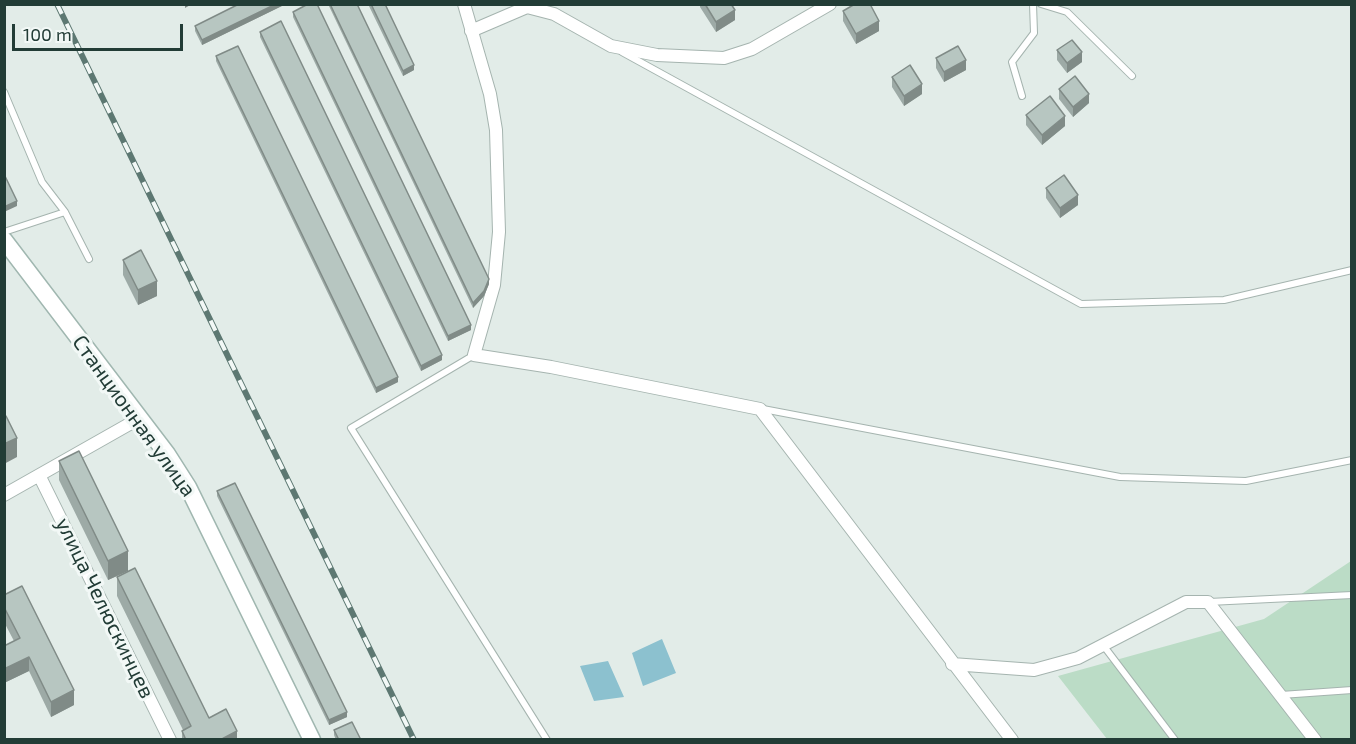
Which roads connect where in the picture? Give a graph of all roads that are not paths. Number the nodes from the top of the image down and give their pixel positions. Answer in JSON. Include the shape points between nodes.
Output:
{"nodes":[{"id":1,"x":464,"y":4,"type":"edge"},
{"id":2,"x":830,"y":4,"type":"edge"},
{"id":3,"x":1033,"y":4,"type":"edge"},
{"id":4,"x":1041,"y":4,"type":"edge"},
{"id":5,"x":525,"y":6,"type":"edge"},
{"id":6,"x":471,"y":31,"type":"junction"},
{"id":7,"x":611,"y":46,"type":"junction"},
{"id":8,"x":1132,"y":76,"type":"dead end"},
{"id":9,"x":4,"y":92,"type":"edge"},
{"id":10,"x":1022,"y":96,"type":"dead end"},
{"id":11,"x":65,"y":212,"type":"junction"},
{"id":12,"x":4,"y":232,"type":"edge"},
{"id":13,"x":4,"y":240,"type":"edge"},
{"id":14,"x":89,"y":259,"type":"dead end"},
{"id":15,"x":1352,"y":270,"type":"edge"},
{"id":16,"x":474,"y":355,"type":"junction"},
{"id":17,"x":760,"y":409,"type":"junction"},
{"id":18,"x":140,"y":418,"type":"junction"},
{"id":19,"x":1352,"y":460,"type":"edge"},
{"id":20,"x":40,"y":477,"type":"junction"},
{"id":21,"x":4,"y":495,"type":"edge"},
{"id":22,"x":1352,"y":595,"type":"edge"},
{"id":23,"x":1208,"y":602,"type":"junction"},
{"id":24,"x":1103,"y":645,"type":"junction"},
{"id":25,"x":952,"y":664,"type":"junction"},
{"id":26,"x":1352,"y":690,"type":"edge"},
{"id":27,"x":1280,"y":695,"type":"junction"},
{"id":28,"x":306,"y":738,"type":"edge"},
{"id":29,"x":170,"y":740,"type":"edge"},
{"id":30,"x":547,"y":740,"type":"edge"},
{"id":31,"x":1012,"y":740,"type":"edge"},
{"id":32,"x":1175,"y":740,"type":"edge"},
{"id":33,"x":1315,"y":740,"type":"edge"}],
"edges":[{"from":1,"to":6,"type":"street"},
{"from":2,"to":7,"type":"street","via":[[753,49],[724,58],[657,56]]},
{"from":3,"to":10,"type":"lane","via":[[1034,33],[1012,62]]},
{"from":4,"to":8,"type":"lane","via":[[1067,12]]},
{"from":5,"to":6,"type":"street"},
{"from":5,"to":7,"type":"street","via":[[554,14]]},
{"from":6,"to":16,"type":"street","via":[[496,130],[499,232],[494,285]]},
{"from":7,"to":15,"type":"lane","via":[[1081,304],[1224,300]]},
{"from":9,"to":11,"type":"lane","via":[[42,182]]},
{"from":11,"to":12,"type":"lane"},
{"from":11,"to":14,"type":"lane"},
{"from":13,"to":18,"type":"main road","name":"Станционная улица"},
{"from":16,"to":17,"type":"street"},
{"from":16,"to":30,"type":"lane","via":[[351,428]]},
{"from":17,"to":19,"type":"lane","via":[[1120,477],[1246,482]]},
{"from":17,"to":25,"type":"street"},
{"from":18,"to":20,"type":"street"},
{"from":18,"to":28,"type":"main road","name":"Станционная улица","via":[[197,502]]},
{"from":20,"to":21,"type":"street"},
{"from":20,"to":29,"type":"street","name":"улица Челюскинцев"},
{"from":22,"to":23,"type":"lane"},
{"from":23,"to":24,"type":"street","via":[[1186,602]]},
{"from":23,"to":27,"type":"street"},
{"from":24,"to":25,"type":"street","via":[[1077,658],[1034,670]]},
{"from":24,"to":32,"type":"lane"},
{"from":25,"to":31,"type":"street"},
{"from":26,"to":27,"type":"lane"},
{"from":27,"to":33,"type":"street"}]}
